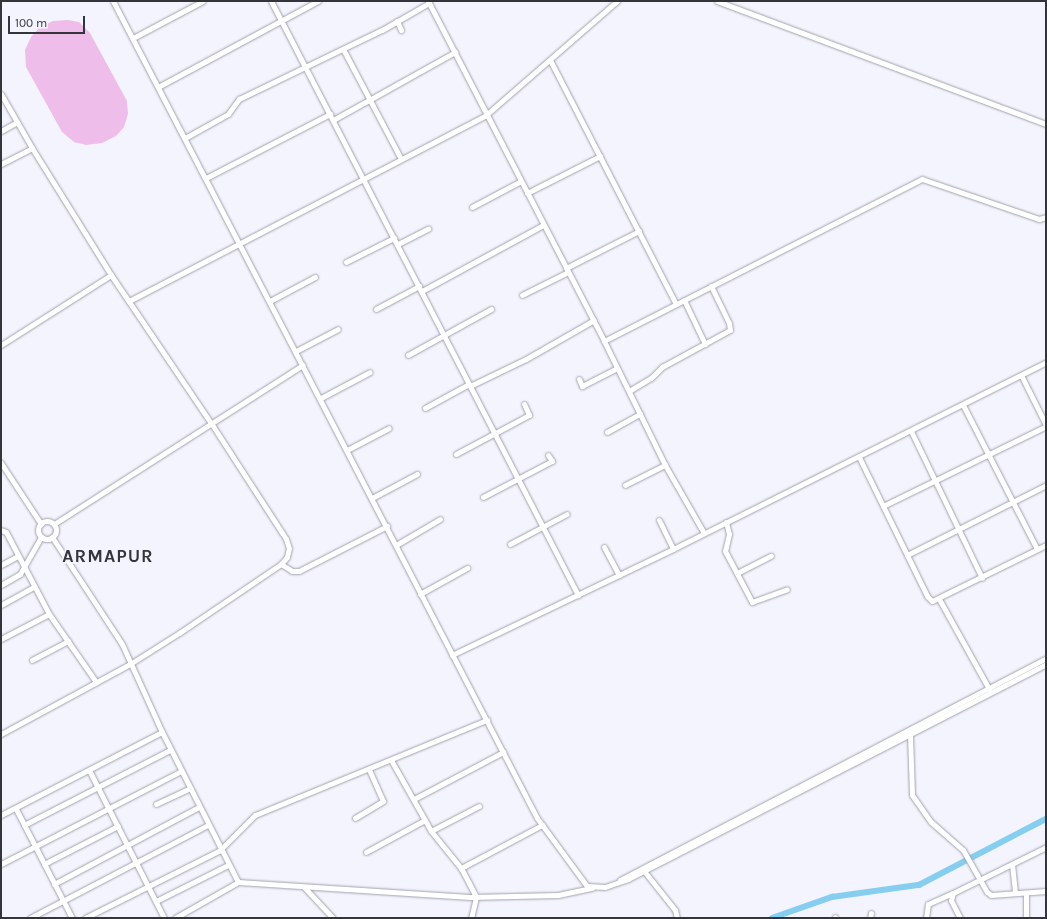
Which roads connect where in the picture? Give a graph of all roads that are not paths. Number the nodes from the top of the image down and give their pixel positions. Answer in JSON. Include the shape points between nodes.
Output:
{"nodes":[{"id":1,"x":113,"y":1,"type":"edge"},
{"id":2,"x":203,"y":1,"type":"edge"},
{"id":3,"x":271,"y":1,"type":"edge"},
{"id":4,"x":318,"y":1,"type":"edge"},
{"id":5,"x":618,"y":1,"type":"edge"},
{"id":6,"x":717,"y":1,"type":"edge"},
{"id":7,"x":429,"y":2,"type":"edge"},
{"id":8,"x":281,"y":20,"type":"junction"},
{"id":9,"x":397,"y":21,"type":"junction"},
{"id":10,"x":401,"y":30,"type":"dead end"},
{"id":11,"x":132,"y":38,"type":"junction"},
{"id":12,"x":344,"y":49,"type":"junction"},
{"id":13,"x":454,"y":52,"type":"junction"},
{"id":14,"x":550,"y":60,"type":"junction"},
{"id":15,"x":305,"y":66,"type":"junction"},
{"id":16,"x":158,"y":87,"type":"junction"},
{"id":17,"x":1,"y":94,"type":"edge"},
{"id":18,"x":370,"y":100,"type":"junction"},
{"id":19,"x":330,"y":114,"type":"junction"},
{"id":20,"x":486,"y":115,"type":"junction"},
{"id":21,"x":333,"y":120,"type":"junction"},
{"id":22,"x":17,"y":122,"type":"junction"},
{"id":23,"x":1046,"y":124,"type":"edge"},
{"id":24,"x":1,"y":131,"type":"edge"},
{"id":25,"x":185,"y":138,"type":"junction"},
{"id":26,"x":32,"y":148,"type":"junction"},
{"id":27,"x":600,"y":156,"type":"junction"},
{"id":28,"x":401,"y":160,"type":"junction"},
{"id":29,"x":1,"y":164,"type":"edge"},
{"id":30,"x":206,"y":178,"type":"junction"},
{"id":31,"x":363,"y":179,"type":"junction"},
{"id":32,"x":520,"y":181,"type":"junction"},
{"id":33,"x":527,"y":193,"type":"junction"},
{"id":34,"x":472,"y":207,"type":"dead end"},
{"id":35,"x":1046,"y":218,"type":"edge"},
{"id":36,"x":543,"y":225,"type":"junction"},
{"id":37,"x":428,"y":229,"type":"dead end"},
{"id":38,"x":639,"y":232,"type":"junction"},
{"id":39,"x":394,"y":238,"type":"junction"},
{"id":40,"x":240,"y":243,"type":"junction"},
{"id":41,"x":398,"y":244,"type":"junction"},
{"id":42,"x":346,"y":262,"type":"dead end"},
{"id":43,"x":567,"y":270,"type":"junction"},
{"id":44,"x":111,"y":275,"type":"junction"},
{"id":45,"x":316,"y":277,"type":"dead end"},
{"id":46,"x":419,"y":286,"type":"junction"},
{"id":47,"x":711,"y":286,"type":"junction"},
{"id":48,"x":422,"y":291,"type":"junction"},
{"id":49,"x":522,"y":296,"type":"dead end"},
{"id":50,"x":684,"y":300,"type":"junction"},
{"id":51,"x":129,"y":301,"type":"junction"},
{"id":52,"x":270,"y":301,"type":"junction"},
{"id":53,"x":676,"y":304,"type":"junction"},
{"id":54,"x":376,"y":308,"type":"dead end"},
{"id":55,"x":491,"y":310,"type":"dead end"},
{"id":56,"x":594,"y":320,"type":"junction"},
{"id":57,"x":338,"y":329,"type":"dead end"},
{"id":58,"x":444,"y":334,"type":"junction"},
{"id":59,"x":604,"y":341,"type":"junction"},
{"id":60,"x":705,"y":344,"type":"junction"},
{"id":61,"x":1,"y":346,"type":"edge"},
{"id":62,"x":296,"y":351,"type":"junction"},
{"id":63,"x":408,"y":355,"type":"dead end"},
{"id":64,"x":1046,"y":362,"type":"edge"},
{"id":65,"x":303,"y":365,"type":"junction"},
{"id":66,"x":617,"y":368,"type":"junction"},
{"id":67,"x":370,"y":372,"type":"dead end"},
{"id":68,"x":1021,"y":375,"type":"junction"},
{"id":69,"x":578,"y":379,"type":"dead end"},
{"id":70,"x":470,"y":385,"type":"junction"},
{"id":71,"x":629,"y":391,"type":"junction"},
{"id":72,"x":321,"y":398,"type":"junction"},
{"id":73,"x":524,"y":404,"type":"dead end"},
{"id":74,"x":963,"y":405,"type":"junction"},
{"id":75,"x":425,"y":408,"type":"dead end"},
{"id":76,"x":640,"y":414,"type":"junction"},
{"id":77,"x":211,"y":424,"type":"junction"},
{"id":78,"x":1046,"y":425,"type":"edge"},
{"id":79,"x":389,"y":428,"type":"dead end"},
{"id":80,"x":911,"y":431,"type":"junction"},
{"id":81,"x":607,"y":432,"type":"dead end"},
{"id":82,"x":495,"y":433,"type":"junction"},
{"id":83,"x":348,"y":450,"type":"junction"},
{"id":84,"x":989,"y":453,"type":"junction"},
{"id":85,"x":456,"y":454,"type":"dead end"},
{"id":86,"x":548,"y":455,"type":"dead end"},
{"id":87,"x":859,"y":456,"type":"junction"},
{"id":88,"x":1,"y":463,"type":"edge"},
{"id":89,"x":665,"y":465,"type":"junction"},
{"id":90,"x":417,"y":474,"type":"dead end"},
{"id":91,"x":518,"y":479,"type":"junction"},
{"id":92,"x":935,"y":481,"type":"junction"},
{"id":93,"x":625,"y":485,"type":"dead end"},
{"id":94,"x":1046,"y":485,"type":"edge"},
{"id":95,"x":483,"y":497,"type":"dead end"},
{"id":96,"x":372,"y":498,"type":"junction"},
{"id":97,"x":1014,"y":500,"type":"junction"},
{"id":98,"x":883,"y":506,"type":"junction"},
{"id":99,"x":567,"y":514,"type":"dead end"},
{"id":100,"x":440,"y":519,"type":"dead end"},
{"id":101,"x":659,"y":520,"type":"dead end"},
{"id":102,"x":726,"y":522,"type":"junction"},
{"id":103,"x":41,"y":524,"type":"junction"},
{"id":104,"x":54,"y":524,"type":"junction"},
{"id":105,"x":387,"y":526,"type":"junction"},
{"id":106,"x":543,"y":527,"type":"junction"},
{"id":107,"x":1,"y":530,"type":"edge"},
{"id":108,"x":959,"y":530,"type":"junction"},
{"id":109,"x":704,"y":533,"type":"junction"},
{"id":110,"x":41,"y":537,"type":"junction"},
{"id":111,"x":52,"y":537,"type":"junction"},
{"id":112,"x":510,"y":544,"type":"dead end"},
{"id":113,"x":1046,"y":544,"type":"edge"},
{"id":114,"x":396,"y":545,"type":"junction"},
{"id":115,"x":604,"y":547,"type":"dead end"},
{"id":116,"x":673,"y":549,"type":"junction"},
{"id":117,"x":1037,"y":549,"type":"junction"},
{"id":118,"x":906,"y":555,"type":"junction"},
{"id":119,"x":18,"y":556,"type":"junction"},
{"id":120,"x":771,"y":556,"type":"dead end"},
{"id":121,"x":282,"y":564,"type":"junction"},
{"id":122,"x":1,"y":565,"type":"edge"},
{"id":123,"x":24,"y":568,"type":"junction"},
{"id":124,"x":466,"y":568,"type":"dead end"},
{"id":125,"x":737,"y":573,"type":"junction"},
{"id":126,"x":619,"y":575,"type":"junction"},
{"id":127,"x":982,"y":578,"type":"junction"},
{"id":128,"x":1,"y":585,"type":"edge"},
{"id":129,"x":34,"y":587,"type":"junction"},
{"id":130,"x":787,"y":588,"type":"dead end"},
{"id":131,"x":420,"y":594,"type":"junction"},
{"id":132,"x":578,"y":595,"type":"junction"},
{"id":133,"x":939,"y":599,"type":"junction"},
{"id":134,"x":1,"y":605,"type":"edge"},
{"id":135,"x":49,"y":614,"type":"junction"},
{"id":136,"x":1,"y":639,"type":"edge"},
{"id":137,"x":68,"y":641,"type":"junction"},
{"id":138,"x":452,"y":655,"type":"junction"},
{"id":139,"x":1046,"y":658,"type":"edge"},
{"id":140,"x":32,"y":660,"type":"dead end"},
{"id":141,"x":130,"y":664,"type":"junction"},
{"id":142,"x":1046,"y":664,"type":"edge"},
{"id":143,"x":96,"y":682,"type":"junction"},
{"id":144,"x":988,"y":687,"type":"junction"},
{"id":145,"x":991,"y":693,"type":"junction"},
{"id":146,"x":487,"y":720,"type":"junction"},
{"id":147,"x":162,"y":732,"type":"junction"},
{"id":148,"x":1,"y":734,"type":"edge"},
{"id":149,"x":910,"y":734,"type":"junction"},
{"id":150,"x":170,"y":750,"type":"junction"},
{"id":151,"x":503,"y":752,"type":"junction"},
{"id":152,"x":391,"y":760,"type":"junction"},
{"id":153,"x":369,"y":769,"type":"junction"},
{"id":154,"x":89,"y":770,"type":"junction"},
{"id":155,"x":181,"y":770,"type":"junction"},
{"id":156,"x":98,"y":787,"type":"junction"},
{"id":157,"x":190,"y":788,"type":"junction"},
{"id":158,"x":414,"y":799,"type":"junction"},
{"id":159,"x":156,"y":804,"type":"dead end"},
{"id":160,"x":479,"y":806,"type":"dead end"},
{"id":161,"x":199,"y":807,"type":"junction"},
{"id":162,"x":16,"y":809,"type":"junction"},
{"id":163,"x":109,"y":809,"type":"junction"},
{"id":164,"x":1,"y":815,"type":"edge"},
{"id":165,"x":355,"y":818,"type":"dead end"},
{"id":166,"x":425,"y":820,"type":"junction"},
{"id":167,"x":24,"y":825,"type":"junction"},
{"id":168,"x":208,"y":825,"type":"junction"},
{"id":169,"x":542,"y":825,"type":"junction"},
{"id":170,"x":118,"y":826,"type":"junction"},
{"id":171,"x":431,"y":831,"type":"junction"},
{"id":172,"x":127,"y":845,"type":"junction"},
{"id":173,"x":35,"y":846,"type":"junction"},
{"id":174,"x":1046,"y":846,"type":"edge"},
{"id":175,"x":220,"y":850,"type":"junction"},
{"id":176,"x":366,"y":852,"type":"dead end"},
{"id":177,"x":136,"y":863,"type":"junction"},
{"id":178,"x":1,"y":864,"type":"edge"},
{"id":179,"x":44,"y":864,"type":"junction"},
{"id":180,"x":1012,"y":864,"type":"junction"},
{"id":181,"x":228,"y":865,"type":"junction"},
{"id":182,"x":461,"y":868,"type":"junction"},
{"id":183,"x":644,"y":871,"type":"junction"},
{"id":184,"x":620,"y":880,"type":"junction"},
{"id":185,"x":979,"y":880,"type":"junction"},
{"id":186,"x":238,"y":882,"type":"junction"},
{"id":187,"x":54,"y":884,"type":"junction"},
{"id":188,"x":148,"y":886,"type":"junction"},
{"id":189,"x":304,"y":887,"type":"junction"},
{"id":190,"x":592,"y":888,"type":"junction"},
{"id":191,"x":1046,"y":891,"type":"edge"},
{"id":192,"x":953,"y":893,"type":"junction"},
{"id":193,"x":1015,"y":893,"type":"junction"},
{"id":194,"x":1026,"y":893,"type":"junction"},
{"id":195,"x":476,"y":897,"type":"junction"},
{"id":196,"x":63,"y":901,"type":"junction"},
{"id":197,"x":156,"y":901,"type":"junction"},
{"id":198,"x":30,"y":918,"type":"edge"},
{"id":199,"x":72,"y":918,"type":"edge"},
{"id":200,"x":85,"y":918,"type":"edge"},
{"id":201,"x":164,"y":918,"type":"edge"},
{"id":202,"x":175,"y":918,"type":"edge"},
{"id":203,"x":333,"y":918,"type":"edge"},
{"id":204,"x":472,"y":918,"type":"edge"},
{"id":205,"x":677,"y":918,"type":"edge"},
{"id":206,"x":926,"y":918,"type":"edge"},
{"id":207,"x":960,"y":918,"type":"edge"},
{"id":208,"x":1026,"y":918,"type":"edge"}],
"edges":[{"from":1,"to":11,"type":"street"},
{"from":2,"to":11,"type":"street"},
{"from":3,"to":8,"type":"street"},
{"from":4,"to":8,"type":"street"},
{"from":5,"to":14,"type":"street"},
{"from":6,"to":23,"type":"street"},
{"from":7,"to":9,"type":"street"},
{"from":7,"to":13,"type":"street"},
{"from":8,"to":15,"type":"street"},
{"from":8,"to":16,"type":"street"},
{"from":9,"to":10,"type":"street"},
{"from":9,"to":12,"type":"street"},
{"from":11,"to":16,"type":"street"},
{"from":12,"to":15,"type":"street"},
{"from":12,"to":18,"type":"street"},
{"from":13,"to":18,"type":"street"},
{"from":13,"to":20,"type":"street"},
{"from":14,"to":20,"type":"street"},
{"from":14,"to":27,"type":"street"},
{"from":15,"to":19,"type":"street"},
{"from":15,"to":25,"type":"street","via":[[240,99],[228,114]]},
{"from":16,"to":25,"type":"street"},
{"from":17,"to":22,"type":"street"},
{"from":18,"to":21,"type":"street"},
{"from":18,"to":28,"type":"street"},
{"from":19,"to":21,"type":"street"},
{"from":19,"to":30,"type":"street"},
{"from":20,"to":28,"type":"street"},
{"from":20,"to":32,"type":"street"},
{"from":21,"to":31,"type":"street"},
{"from":22,"to":24,"type":"street"},
{"from":22,"to":26,"type":"street"},
{"from":25,"to":30,"type":"street"},
{"from":26,"to":29,"type":"street"},
{"from":26,"to":44,"type":"street"},
{"from":27,"to":33,"type":"street"},
{"from":27,"to":38,"type":"street"},
{"from":28,"to":31,"type":"street"},
{"from":30,"to":40,"type":"street"},
{"from":31,"to":39,"type":"street"},
{"from":31,"to":40,"type":"street"},
{"from":32,"to":33,"type":"street"},
{"from":32,"to":34,"type":"street"},
{"from":33,"to":36,"type":"street"},
{"from":35,"to":47,"type":"street","via":[[1039,219],[922,179]]},
{"from":36,"to":43,"type":"street"},
{"from":36,"to":48,"type":"street"},
{"from":37,"to":41,"type":"street"},
{"from":38,"to":43,"type":"street"},
{"from":38,"to":53,"type":"street"},
{"from":39,"to":41,"type":"street"},
{"from":39,"to":42,"type":"street"},
{"from":40,"to":51,"type":"street"},
{"from":40,"to":52,"type":"street"},
{"from":41,"to":46,"type":"street"},
{"from":43,"to":49,"type":"street"},
{"from":43,"to":56,"type":"street"},
{"from":44,"to":51,"type":"street"},
{"from":44,"to":61,"type":"street"},
{"from":45,"to":52,"type":"street"},
{"from":46,"to":48,"type":"street"},
{"from":46,"to":54,"type":"street"},
{"from":47,"to":50,"type":"street"},
{"from":47,"to":60,"type":"street","via":[[730,326],[728,332]]},
{"from":48,"to":58,"type":"street"},
{"from":50,"to":53,"type":"street"},
{"from":50,"to":60,"type":"street"},
{"from":51,"to":77,"type":"street"},
{"from":52,"to":62,"type":"street"},
{"from":53,"to":59,"type":"street"},
{"from":55,"to":58,"type":"street"},
{"from":56,"to":59,"type":"street"},
{"from":56,"to":70,"type":"street","via":[[526,359]]},
{"from":57,"to":62,"type":"street"},
{"from":58,"to":63,"type":"street"},
{"from":58,"to":70,"type":"street"},
{"from":59,"to":66,"type":"street"},
{"from":60,"to":71,"type":"street","via":[[662,367],[651,378]]},
{"from":62,"to":65,"type":"street"},
{"from":64,"to":68,"type":"street"},
{"from":65,"to":72,"type":"street"},
{"from":65,"to":77,"type":"street"},
{"from":66,"to":69,"type":"street","via":[[582,386]]},
{"from":66,"to":71,"type":"street"},
{"from":67,"to":72,"type":"street"},
{"from":68,"to":74,"type":"street"},
{"from":68,"to":78,"type":"street"},
{"from":70,"to":75,"type":"street"},
{"from":70,"to":82,"type":"street"},
{"from":71,"to":76,"type":"street"},
{"from":72,"to":83,"type":"street"},
{"from":73,"to":82,"type":"street","via":[[530,415]]},
{"from":74,"to":80,"type":"street"},
{"from":74,"to":84,"type":"street"},
{"from":76,"to":81,"type":"street"},
{"from":76,"to":89,"type":"street"},
{"from":77,"to":104,"type":"street"},
{"from":77,"to":121,"type":"street","via":[[286,539],[289,548]]},
{"from":78,"to":84,"type":"street"},
{"from":79,"to":83,"type":"street"},
{"from":80,"to":87,"type":"street"},
{"from":80,"to":92,"type":"street"},
{"from":82,"to":85,"type":"street"},
{"from":82,"to":91,"type":"street"},
{"from":83,"to":96,"type":"street"},
{"from":84,"to":92,"type":"street"},
{"from":84,"to":97,"type":"street"},
{"from":86,"to":91,"type":"street","via":[[552,461]]},
{"from":87,"to":98,"type":"street"},
{"from":87,"to":102,"type":"street"},
{"from":88,"to":103,"type":"street"},
{"from":89,"to":93,"type":"street"},
{"from":89,"to":109,"type":"street"},
{"from":90,"to":96,"type":"street"},
{"from":91,"to":95,"type":"street"},
{"from":91,"to":106,"type":"street"},
{"from":92,"to":98,"type":"street"},
{"from":92,"to":108,"type":"street"},
{"from":94,"to":97,"type":"street"},
{"from":96,"to":105,"type":"street"},
{"from":97,"to":108,"type":"street"},
{"from":97,"to":117,"type":"street"},
{"from":98,"to":118,"type":"street"},
{"from":99,"to":106,"type":"street"},
{"from":100,"to":114,"type":"street"},
{"from":101,"to":116,"type":"street"},
{"from":102,"to":109,"type":"street"},
{"from":102,"to":125,"type":"street","via":[[729,534],[724,548]]},
{"from":103,"to":104,"type":"street","via":[[49,521]]},
{"from":103,"to":110,"type":"street","via":[[38,532]]},
{"from":104,"to":111,"type":"street","via":[[56,532]]},
{"from":105,"to":114,"type":"street"},
{"from":105,"to":121,"type":"street","via":[[299,571]]},
{"from":106,"to":112,"type":"street"},
{"from":106,"to":132,"type":"street"},
{"from":107,"to":119,"type":"street","via":[[6,532]]},
{"from":108,"to":118,"type":"street"},
{"from":108,"to":127,"type":"street"},
{"from":109,"to":116,"type":"street"},
{"from":110,"to":111,"type":"street"},
{"from":110,"to":123,"type":"street"},
{"from":111,"to":141,"type":"street","via":[[122,644]]},
{"from":113,"to":117,"type":"street"},
{"from":114,"to":131,"type":"street"},
{"from":115,"to":126,"type":"street"},
{"from":116,"to":126,"type":"street"},
{"from":117,"to":127,"type":"street"},
{"from":118,"to":133,"type":"street","via":[[929,599]]},
{"from":119,"to":122,"type":"street"},
{"from":119,"to":123,"type":"street"},
{"from":120,"to":125,"type":"street"},
{"from":121,"to":141,"type":"street"},
{"from":123,"to":128,"type":"street"},
{"from":123,"to":129,"type":"street"},
{"from":124,"to":131,"type":"street"},
{"from":125,"to":130,"type":"street","via":[[754,603]]},
{"from":126,"to":132,"type":"street"},
{"from":127,"to":133,"type":"street"},
{"from":129,"to":134,"type":"street"},
{"from":129,"to":135,"type":"street"},
{"from":131,"to":138,"type":"street"},
{"from":132,"to":138,"type":"street"},
{"from":133,"to":144,"type":"street"},
{"from":135,"to":136,"type":"street"},
{"from":135,"to":137,"type":"street"},
{"from":137,"to":140,"type":"street"},
{"from":137,"to":143,"type":"street"},
{"from":138,"to":146,"type":"street"},
{"from":139,"to":144,"type":"street"},
{"from":141,"to":143,"type":"street"},
{"from":141,"to":147,"type":"street"},
{"from":142,"to":145,"type":"street"},
{"from":143,"to":148,"type":"street"},
{"from":144,"to":145,"type":"street"},
{"from":144,"to":184,"type":"street"},
{"from":145,"to":149,"type":"street"},
{"from":146,"to":151,"type":"street"},
{"from":146,"to":152,"type":"street"},
{"from":147,"to":150,"type":"street"},
{"from":147,"to":154,"type":"street"},
{"from":149,"to":183,"type":"street"},
{"from":149,"to":185,"type":"street","via":[[912,795],[927,818],[962,850]]},
{"from":150,"to":155,"type":"street"},
{"from":150,"to":156,"type":"street"},
{"from":151,"to":158,"type":"street"},
{"from":151,"to":169,"type":"street"},
{"from":152,"to":153,"type":"street"},
{"from":152,"to":158,"type":"street"},
{"from":153,"to":165,"type":"street","via":[[383,796],[383,801]]},
{"from":153,"to":175,"type":"street","via":[[255,815]]},
{"from":154,"to":156,"type":"street"},
{"from":154,"to":162,"type":"street"},
{"from":155,"to":157,"type":"street"},
{"from":155,"to":163,"type":"street"},
{"from":156,"to":163,"type":"street"},
{"from":156,"to":167,"type":"street"},
{"from":157,"to":159,"type":"street"},
{"from":157,"to":161,"type":"street"},
{"from":158,"to":166,"type":"street"},
{"from":160,"to":171,"type":"street"},
{"from":161,"to":168,"type":"street"},
{"from":161,"to":172,"type":"street"},
{"from":162,"to":164,"type":"street"},
{"from":162,"to":167,"type":"street"},
{"from":163,"to":170,"type":"street"},
{"from":163,"to":173,"type":"street"},
{"from":166,"to":171,"type":"street"},
{"from":166,"to":176,"type":"street"},
{"from":167,"to":173,"type":"street"},
{"from":168,"to":175,"type":"street"},
{"from":168,"to":177,"type":"street"},
{"from":169,"to":182,"type":"street"},
{"from":169,"to":190,"type":"street","via":[[583,883]]},
{"from":170,"to":172,"type":"street"},
{"from":170,"to":179,"type":"street"},
{"from":171,"to":182,"type":"street"},
{"from":172,"to":177,"type":"street"},
{"from":172,"to":187,"type":"street"},
{"from":173,"to":178,"type":"street"},
{"from":173,"to":179,"type":"street"},
{"from":174,"to":180,"type":"street"},
{"from":175,"to":181,"type":"street"},
{"from":175,"to":188,"type":"street"},
{"from":177,"to":188,"type":"street"},
{"from":177,"to":196,"type":"street"},
{"from":179,"to":187,"type":"street"},
{"from":180,"to":185,"type":"street"},
{"from":180,"to":193,"type":"street"},
{"from":181,"to":186,"type":"street"},
{"from":181,"to":197,"type":"street"},
{"from":182,"to":195,"type":"street"},
{"from":183,"to":184,"type":"street"},
{"from":183,"to":205,"type":"street","via":[[675,910]]},
{"from":184,"to":190,"type":"street","via":[[604,887]]},
{"from":185,"to":192,"type":"street"},
{"from":185,"to":193,"type":"street","via":[[989,894]]},
{"from":186,"to":189,"type":"street"},
{"from":186,"to":202,"type":"street"},
{"from":187,"to":196,"type":"street"},
{"from":188,"to":197,"type":"street"},
{"from":188,"to":200,"type":"street"},
{"from":189,"to":195,"type":"street"},
{"from":189,"to":203,"type":"street"},
{"from":190,"to":195,"type":"street","via":[[558,895]]},
{"from":191,"to":194,"type":"street"},
{"from":192,"to":206,"type":"street","via":[[928,904]]},
{"from":192,"to":207,"type":"street","via":[[951,900]]},
{"from":193,"to":194,"type":"street"},
{"from":194,"to":208,"type":"street"},
{"from":195,"to":204,"type":"street"},
{"from":196,"to":198,"type":"street"},
{"from":196,"to":199,"type":"street"},
{"from":197,"to":201,"type":"street"}]}
